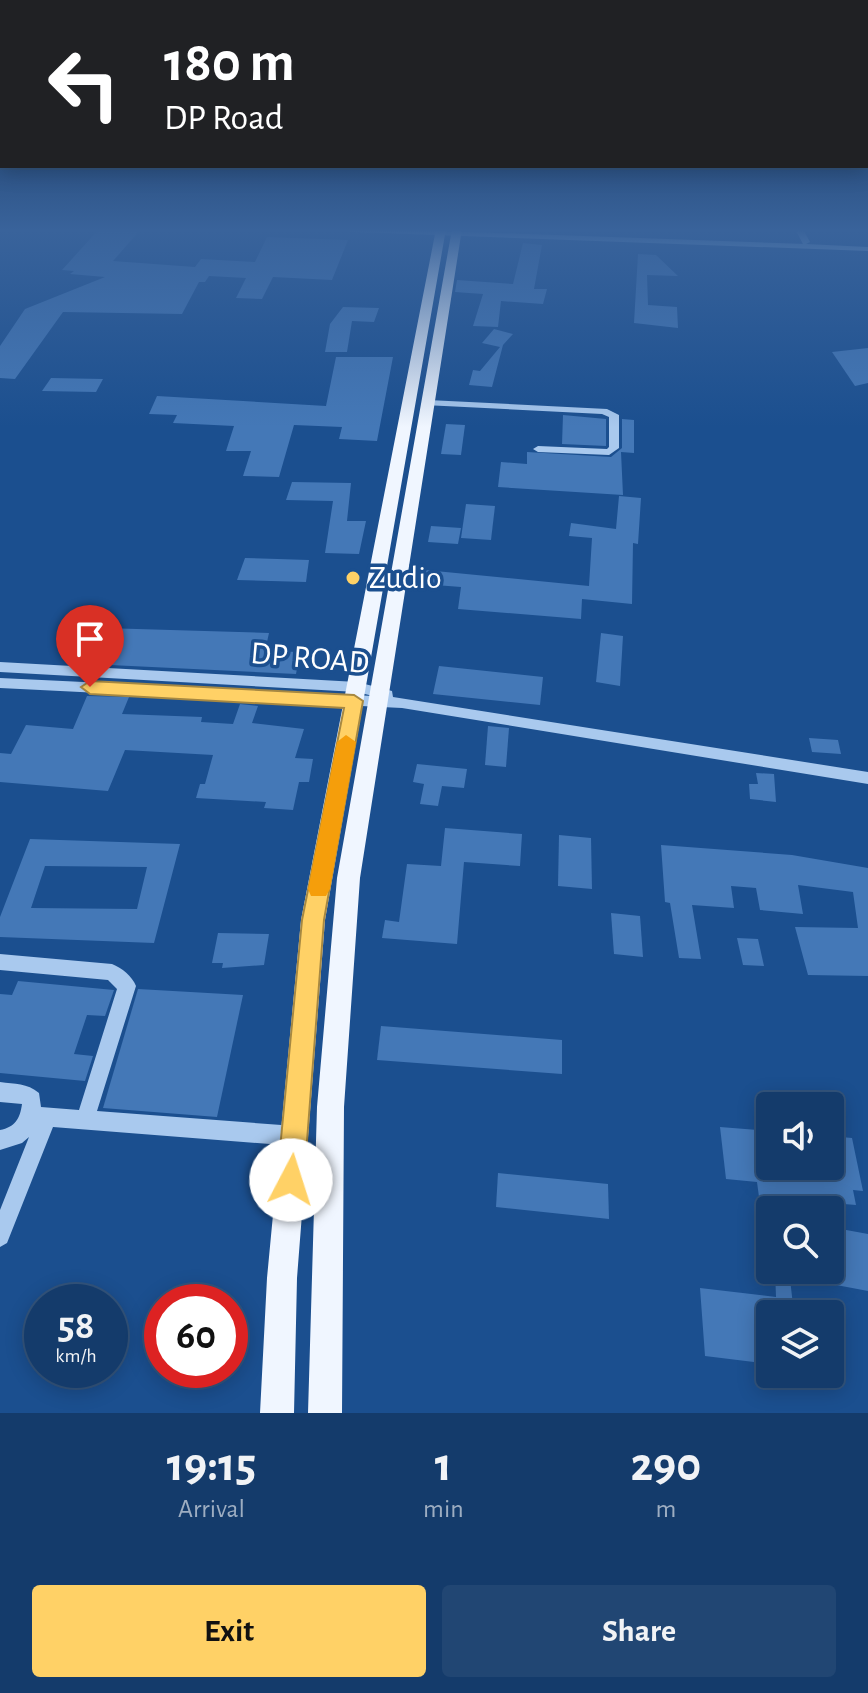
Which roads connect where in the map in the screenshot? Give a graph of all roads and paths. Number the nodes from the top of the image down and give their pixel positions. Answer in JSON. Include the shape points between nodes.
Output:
{"nodes":[{"id":1,"x":439,"y":295,"type":"edge"},
{"id":2,"x":441,"y":295,"type":"edge"},
{"id":3,"x":428,"y":403,"type":"junction"},
{"id":4,"x":538,"y":449,"type":"dead end"},
{"id":5,"x":0,"y":667,"type":"edge"},
{"id":6,"x":0,"y":683,"type":"edge"},
{"id":7,"x":373,"y":697,"type":"junction"},
{"id":8,"x":868,"y":778,"type":"edge"},
{"id":9,"x":316,"y":907,"type":"junction"},
{"id":10,"x":346,"y":908,"type":"junction"},
{"id":11,"x":0,"y":962,"type":"edge"},
{"id":12,"x":0,"y":1092,"type":"edge"},
{"id":13,"x":39,"y":1116,"type":"junction"},
{"id":14,"x":85,"y":1120,"type":"junction"},
{"id":15,"x":295,"y":1136,"type":"junction"},
{"id":16,"x":0,"y":1140,"type":"edge"},
{"id":17,"x":0,"y":1236,"type":"edge"},
{"id":18,"x":277,"y":1413,"type":"edge"},
{"id":19,"x":325,"y":1413,"type":"edge"}],
"edges":[{"from":1,"to":7,"type":"main road"},
{"from":2,"to":3,"type":"main road"},
{"from":3,"to":4,"type":"street","via":[[614,415],[614,448],[609,452]]},
{"from":3,"to":7,"type":"main road"},
{"from":5,"to":7,"type":"street","name":"DP ROAD"},
{"from":6,"to":7,"type":"street","name":"DP ROAD"},
{"from":7,"to":8,"type":"street"},
{"from":7,"to":9,"type":"main road"},
{"from":7,"to":10,"type":"main road"},
{"from":9,"to":10,"type":"main road"},
{"from":9,"to":15,"type":"main road"},
{"from":10,"to":19,"type":"main road","via":[[332,1065]]},
{"from":11,"to":14,"type":"street","via":[[112,972],[127,986]]},
{"from":12,"to":13,"type":"street","via":[[25,1094]]},
{"from":13,"to":14,"type":"street"},
{"from":13,"to":16,"type":"street","via":[[19,1135]]},
{"from":13,"to":17,"type":"street"},
{"from":14,"to":15,"type":"street"},
{"from":15,"to":18,"type":"main road"}]}
